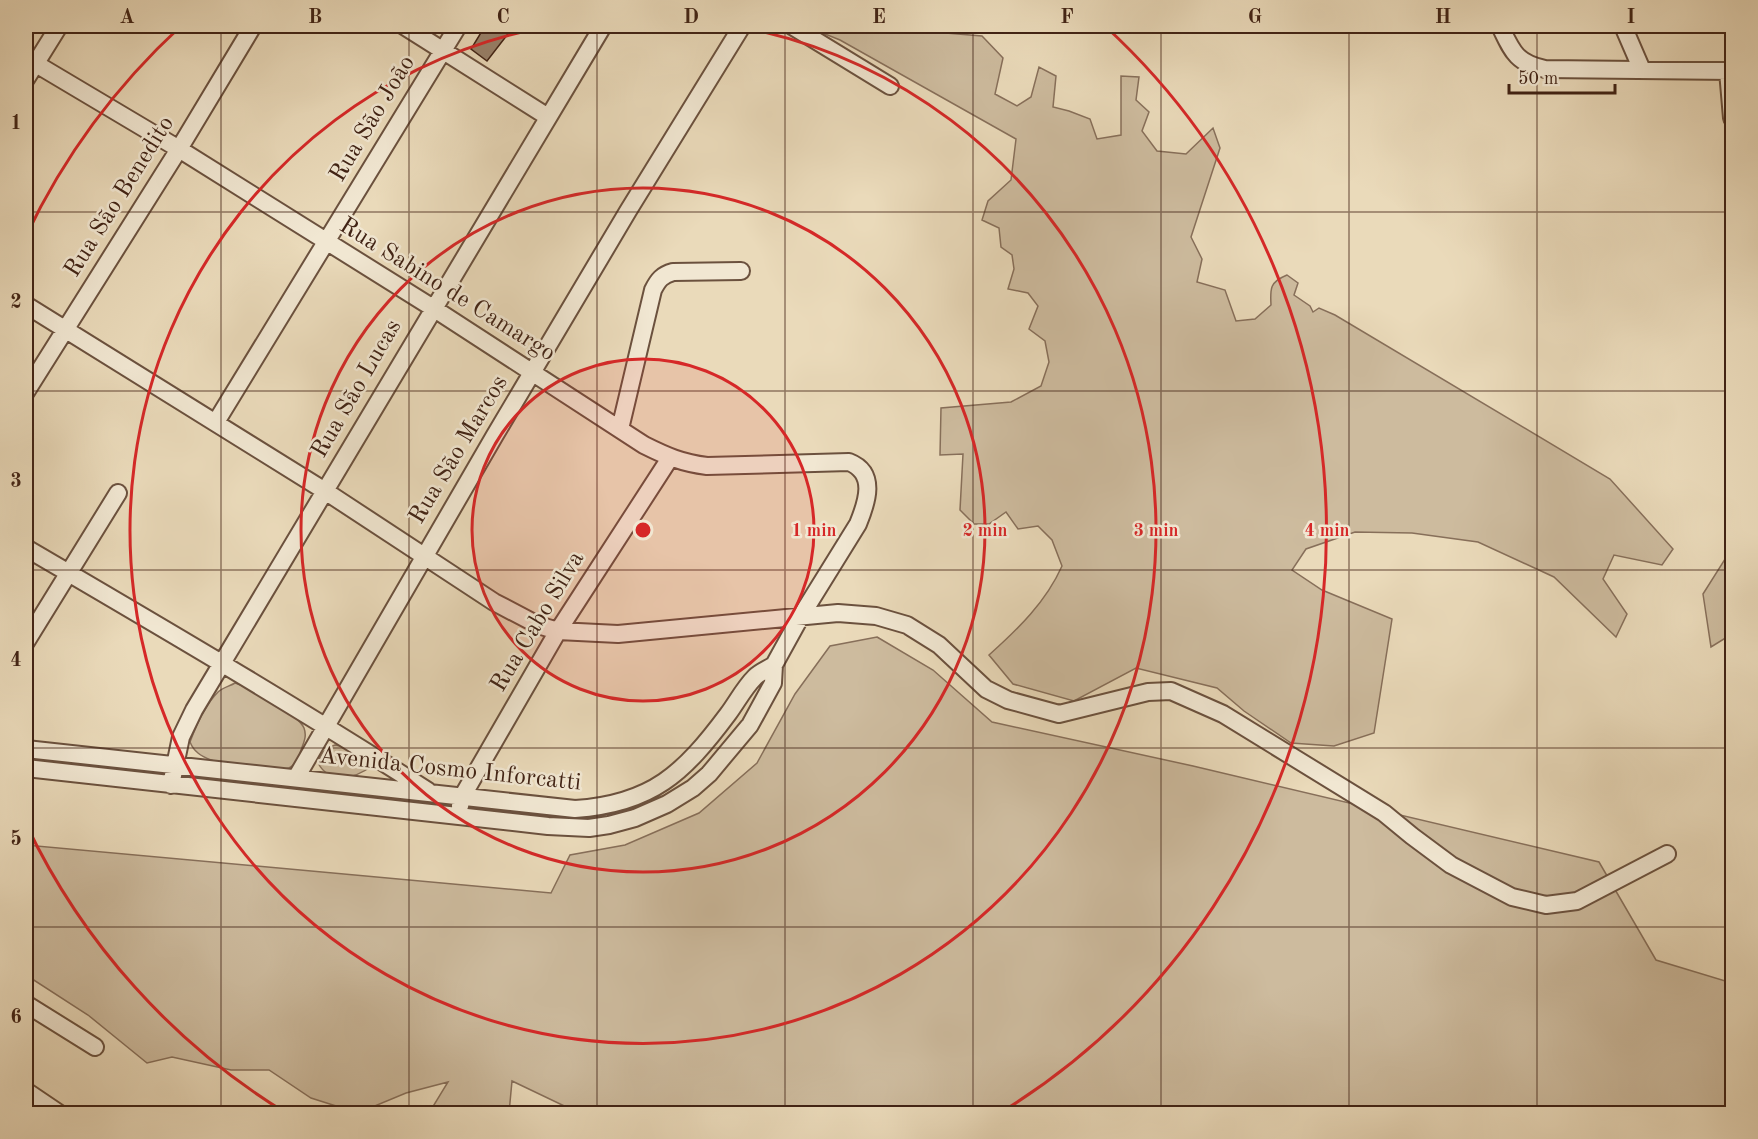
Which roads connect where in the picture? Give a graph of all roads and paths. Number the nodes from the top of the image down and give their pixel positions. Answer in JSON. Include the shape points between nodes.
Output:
{"nodes":[{"id":1,"x":59,"y":26,"type":"edge"},
{"id":2,"x":253,"y":26,"type":"edge"},
{"id":3,"x":404,"y":26,"type":"edge"},
{"id":4,"x":458,"y":26,"type":"edge"},
{"id":5,"x":603,"y":26,"type":"edge"},
{"id":6,"x":742,"y":26,"type":"edge"},
{"id":7,"x":792,"y":26,"type":"edge"},
{"id":8,"x":1500,"y":26,"type":"edge"},
{"id":9,"x":1623,"y":26,"type":"edge"},
{"id":10,"x":443,"y":50,"type":"junction"},
{"id":11,"x":30,"y":61,"type":"edge"},
{"id":12,"x":1642,"y":70,"type":"junction"},
{"id":13,"x":1730,"y":71,"type":"edge"},
{"id":14,"x":26,"y":79,"type":"edge"},
{"id":15,"x":890,"y":86,"type":"dead end"},
{"id":16,"x":548,"y":117,"type":"junction"},
{"id":17,"x":1732,"y":118,"type":"edge"},
{"id":18,"x":179,"y":149,"type":"junction"},
{"id":19,"x":327,"y":242,"type":"junction"},
{"id":20,"x":741,"y":271,"type":"dead end"},
{"id":21,"x":26,"y":305,"type":"edge"},
{"id":22,"x":433,"y":308,"type":"junction"},
{"id":23,"x":66,"y":329,"type":"junction"},
{"id":24,"x":533,"y":372,"type":"junction"},
{"id":25,"x":26,"y":392,"type":"edge"},
{"id":26,"x":216,"y":422,"type":"junction"},
{"id":27,"x":620,"y":429,"type":"junction"},
{"id":28,"x":670,"y":458,"type":"junction"},
{"id":29,"x":325,"y":491,"type":"junction"},
{"id":30,"x":118,"y":493,"type":"dead end"},
{"id":31,"x":26,"y":548,"type":"edge"},
{"id":32,"x":423,"y":556,"type":"junction"},
{"id":33,"x":68,"y":573,"type":"junction"},
{"id":34,"x":801,"y":616,"type":"junction"},
{"id":35,"x":558,"y":631,"type":"junction"},
{"id":36,"x":26,"y":642,"type":"edge"},
{"id":37,"x":221,"y":663,"type":"junction"},
{"id":38,"x":774,"y":665,"type":"junction"},
{"id":39,"x":327,"y":726,"type":"junction"},
{"id":40,"x":26,"y":749,"type":"edge"},
{"id":41,"x":175,"y":765,"type":"junction"},
{"id":42,"x":26,"y":768,"type":"edge"},
{"id":43,"x":296,"y":778,"type":"junction"},
{"id":44,"x":171,"y":786,"type":"junction"},
{"id":45,"x":433,"y":793,"type":"junction"},
{"id":46,"x":462,"y":796,"type":"junction"},
{"id":47,"x":457,"y":817,"type":"junction"},
{"id":48,"x":1667,"y":854,"type":"dead end"},
{"id":49,"x":26,"y":1004,"type":"edge"},
{"id":50,"x":96,"y":1047,"type":"dead end"},
{"id":51,"x":26,"y":1091,"type":"edge"},
{"id":52,"x":60,"y":1113,"type":"edge"}],
"edges":[{"from":1,"to":11,"type":"street"},
{"from":2,"to":18,"type":"street","name":"Rua São Benedito"},
{"from":3,"to":10,"type":"street"},
{"from":4,"to":10,"type":"street","name":"Rua São João"},
{"from":5,"to":16,"type":"street","name":"Rua São Lucas"},
{"from":6,"to":24,"type":"street","name":"Rua São Marcos"},
{"from":7,"to":15,"type":"street"},
{"from":8,"to":12,"type":"street","via":[[1516,56],[1533,66]]},
{"from":9,"to":12,"type":"street"},
{"from":10,"to":16,"type":"street"},
{"from":10,"to":19,"type":"street","name":"Rua São João"},
{"from":11,"to":14,"type":"street"},
{"from":11,"to":18,"type":"street","name":"Rua Sabino de Camargo"},
{"from":12,"to":13,"type":"street"},
{"from":13,"to":17,"type":"street"},
{"from":16,"to":22,"type":"street","name":"Rua São Lucas"},
{"from":18,"to":19,"type":"street","name":"Rua Sabino de Camargo"},
{"from":18,"to":23,"type":"street","name":"Rua São Benedito"},
{"from":19,"to":22,"type":"street","name":"Rua Sabino de Camargo"},
{"from":19,"to":26,"type":"street","name":"Rua São João"},
{"from":20,"to":27,"type":"street","via":[[673,272],[658,281]]},
{"from":21,"to":23,"type":"street"},
{"from":22,"to":24,"type":"street","name":"Rua Sabino de Camargo"},
{"from":22,"to":29,"type":"street","name":"Rua São Lucas"},
{"from":23,"to":25,"type":"street","name":"Rua São Benedito"},
{"from":23,"to":26,"type":"street"},
{"from":24,"to":27,"type":"street","name":"Rua Sabino de Camargo"},
{"from":24,"to":32,"type":"street","name":"Rua São Marcos"},
{"from":26,"to":29,"type":"street"},
{"from":27,"to":28,"type":"street","name":"Rua Sabino de Camargo"},
{"from":28,"to":34,"type":"street","name":"Rua Sabino de Camargo","via":[[707,466],[839,461],[856,464],[865,474],[868,492],[858,524]]},
{"from":28,"to":35,"type":"street","name":"Rua Cabo Silva"},
{"from":29,"to":32,"type":"street"},
{"from":29,"to":37,"type":"street","name":"Rua São Lucas"},
{"from":30,"to":33,"type":"street"},
{"from":31,"to":33,"type":"street"},
{"from":32,"to":35,"type":"street","via":[[509,611]]},
{"from":32,"to":39,"type":"street","name":"Rua São Marcos"},
{"from":33,"to":36,"type":"street"},
{"from":33,"to":37,"type":"street"},
{"from":34,"to":35,"type":"street","via":[[618,634]]},
{"from":34,"to":38,"type":"street"},
{"from":34,"to":48,"type":"street","via":[[866,615],[907,625],[939,645],[986,688],[1008,700],[1059,714],[1148,692],[1171,691],[1233,720],[1384,813],[1451,865],[1512,897],[1546,905],[1577,902]]},
{"from":35,"to":46,"type":"street","name":"Rua Cabo Silva"},
{"from":37,"to":39,"type":"street"},
{"from":37,"to":41,"type":"street","name":"Rua São Lucas","via":[[190,719]]},
{"from":38,"to":46,"type":"street","name":"Avenida Cosmo Inforcatti","via":[[756,675],[690,763],[668,781],[633,798],[602,808],[575,809]]},
{"from":38,"to":47,"type":"street","name":"Avenida Cosmo Inforcatti","via":[[773,683],[750,725],[693,788],[668,804],[635,818],[589,828]]},
{"from":39,"to":43,"type":"street","name":"Rua São Marcos"},
{"from":39,"to":45,"type":"street"},
{"from":40,"to":41,"type":"street","name":"Avenida Cosmo Inforcatti"},
{"from":41,"to":43,"type":"street","name":"Avenida Cosmo Inforcatti"},
{"from":41,"to":44,"type":"street","name":"Rua São Lucas"},
{"from":42,"to":44,"type":"street","name":"Avenida Cosmo Inforcatti"},
{"from":43,"to":45,"type":"street","name":"Avenida Cosmo Inforcatti"},
{"from":44,"to":47,"type":"street","name":"Avenida Cosmo Inforcatti"},
{"from":45,"to":46,"type":"street","name":"Avenida Cosmo Inforcatti"},
{"from":46,"to":47,"type":"street","name":"Rua Cabo Silva"},
{"from":49,"to":50,"type":"street"},
{"from":51,"to":52,"type":"street"}]}
